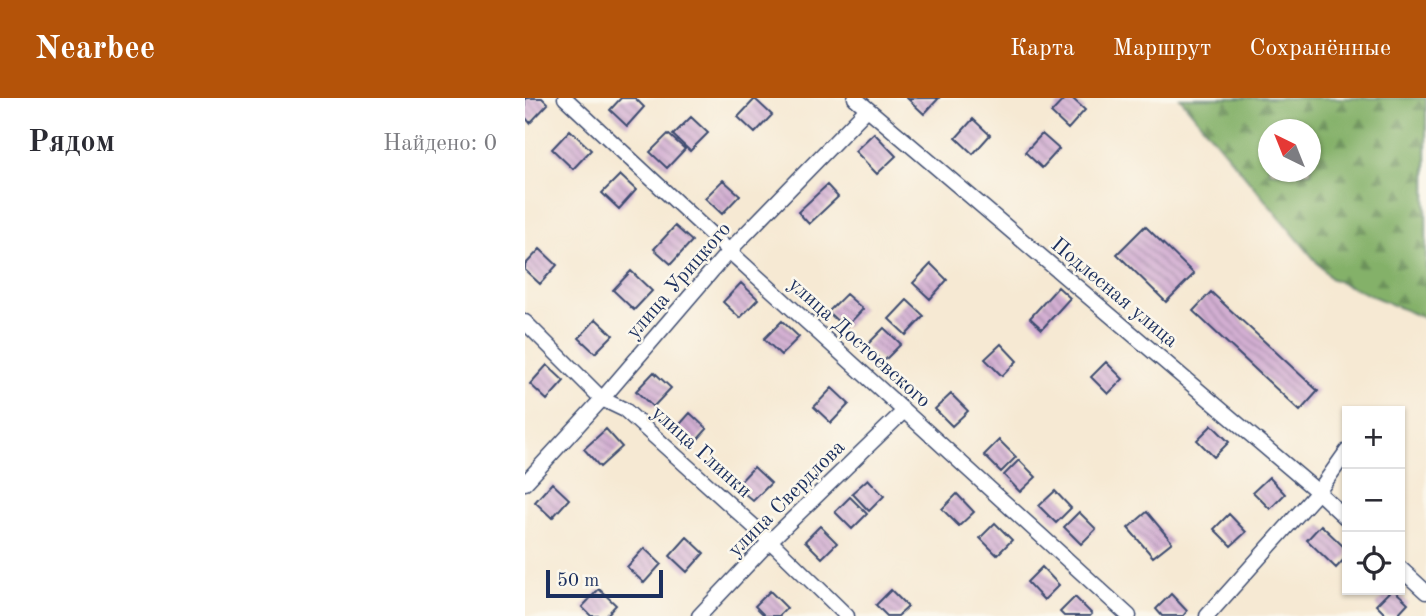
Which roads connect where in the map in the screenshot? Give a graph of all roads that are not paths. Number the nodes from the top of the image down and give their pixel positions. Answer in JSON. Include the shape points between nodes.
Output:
{"nodes":[{"id":1,"x":565,"y":98,"type":"edge"},
{"id":2,"x":855,"y":98,"type":"edge"},
{"id":3,"x":867,"y":109,"type":"junction"},
{"id":4,"x":729,"y":251,"type":"junction"},
{"id":5,"x":525,"y":322,"type":"edge"},
{"id":6,"x":602,"y":399,"type":"junction"},
{"id":7,"x":904,"y":411,"type":"junction"},
{"id":8,"x":1342,"y":458,"type":"edge"},
{"id":9,"x":525,"y":483,"type":"edge"},
{"id":10,"x":1318,"y":492,"type":"junction"},
{"id":11,"x":1342,"y":514,"type":"edge"},
{"id":12,"x":770,"y":541,"type":"junction"},
{"id":13,"x":1405,"y":573,"type":"edge"},
{"id":14,"x":1426,"y":592,"type":"edge"},
{"id":15,"x":699,"y":616,"type":"edge"},
{"id":16,"x":847,"y":616,"type":"edge"},
{"id":17,"x":1129,"y":616,"type":"edge"},
{"id":18,"x":1207,"y":616,"type":"edge"}],
"edges":[{"from":1,"to":4,"type":"street","name":"улица Достоевского"},
{"from":2,"to":3,"type":"street","name":"Подлесная улица"},
{"from":3,"to":4,"type":"street","name":"улица Урицкого"},
{"from":3,"to":10,"type":"street","name":"Подлесная улица"},
{"from":4,"to":6,"type":"street","name":"улица Урицкого"},
{"from":4,"to":7,"type":"street","name":"улица Достоевского"},
{"from":5,"to":6,"type":"street","name":"улица Глинки"},
{"from":6,"to":9,"type":"street","name":"улица Урицкого"},
{"from":6,"to":12,"type":"street","name":"улица Глинки","via":[[625,410]]},
{"from":7,"to":12,"type":"street","name":"улица Свердлова"},
{"from":7,"to":17,"type":"street","name":"улица Достоевского"},
{"from":8,"to":10,"type":"street"},
{"from":10,"to":11,"type":"street","name":"Подлесная улица"},
{"from":10,"to":18,"type":"street"},
{"from":12,"to":15,"type":"street","name":"улица Свердлова"},
{"from":12,"to":16,"type":"street","name":"улица Глинки"},
{"from":13,"to":14,"type":"street"}]}
